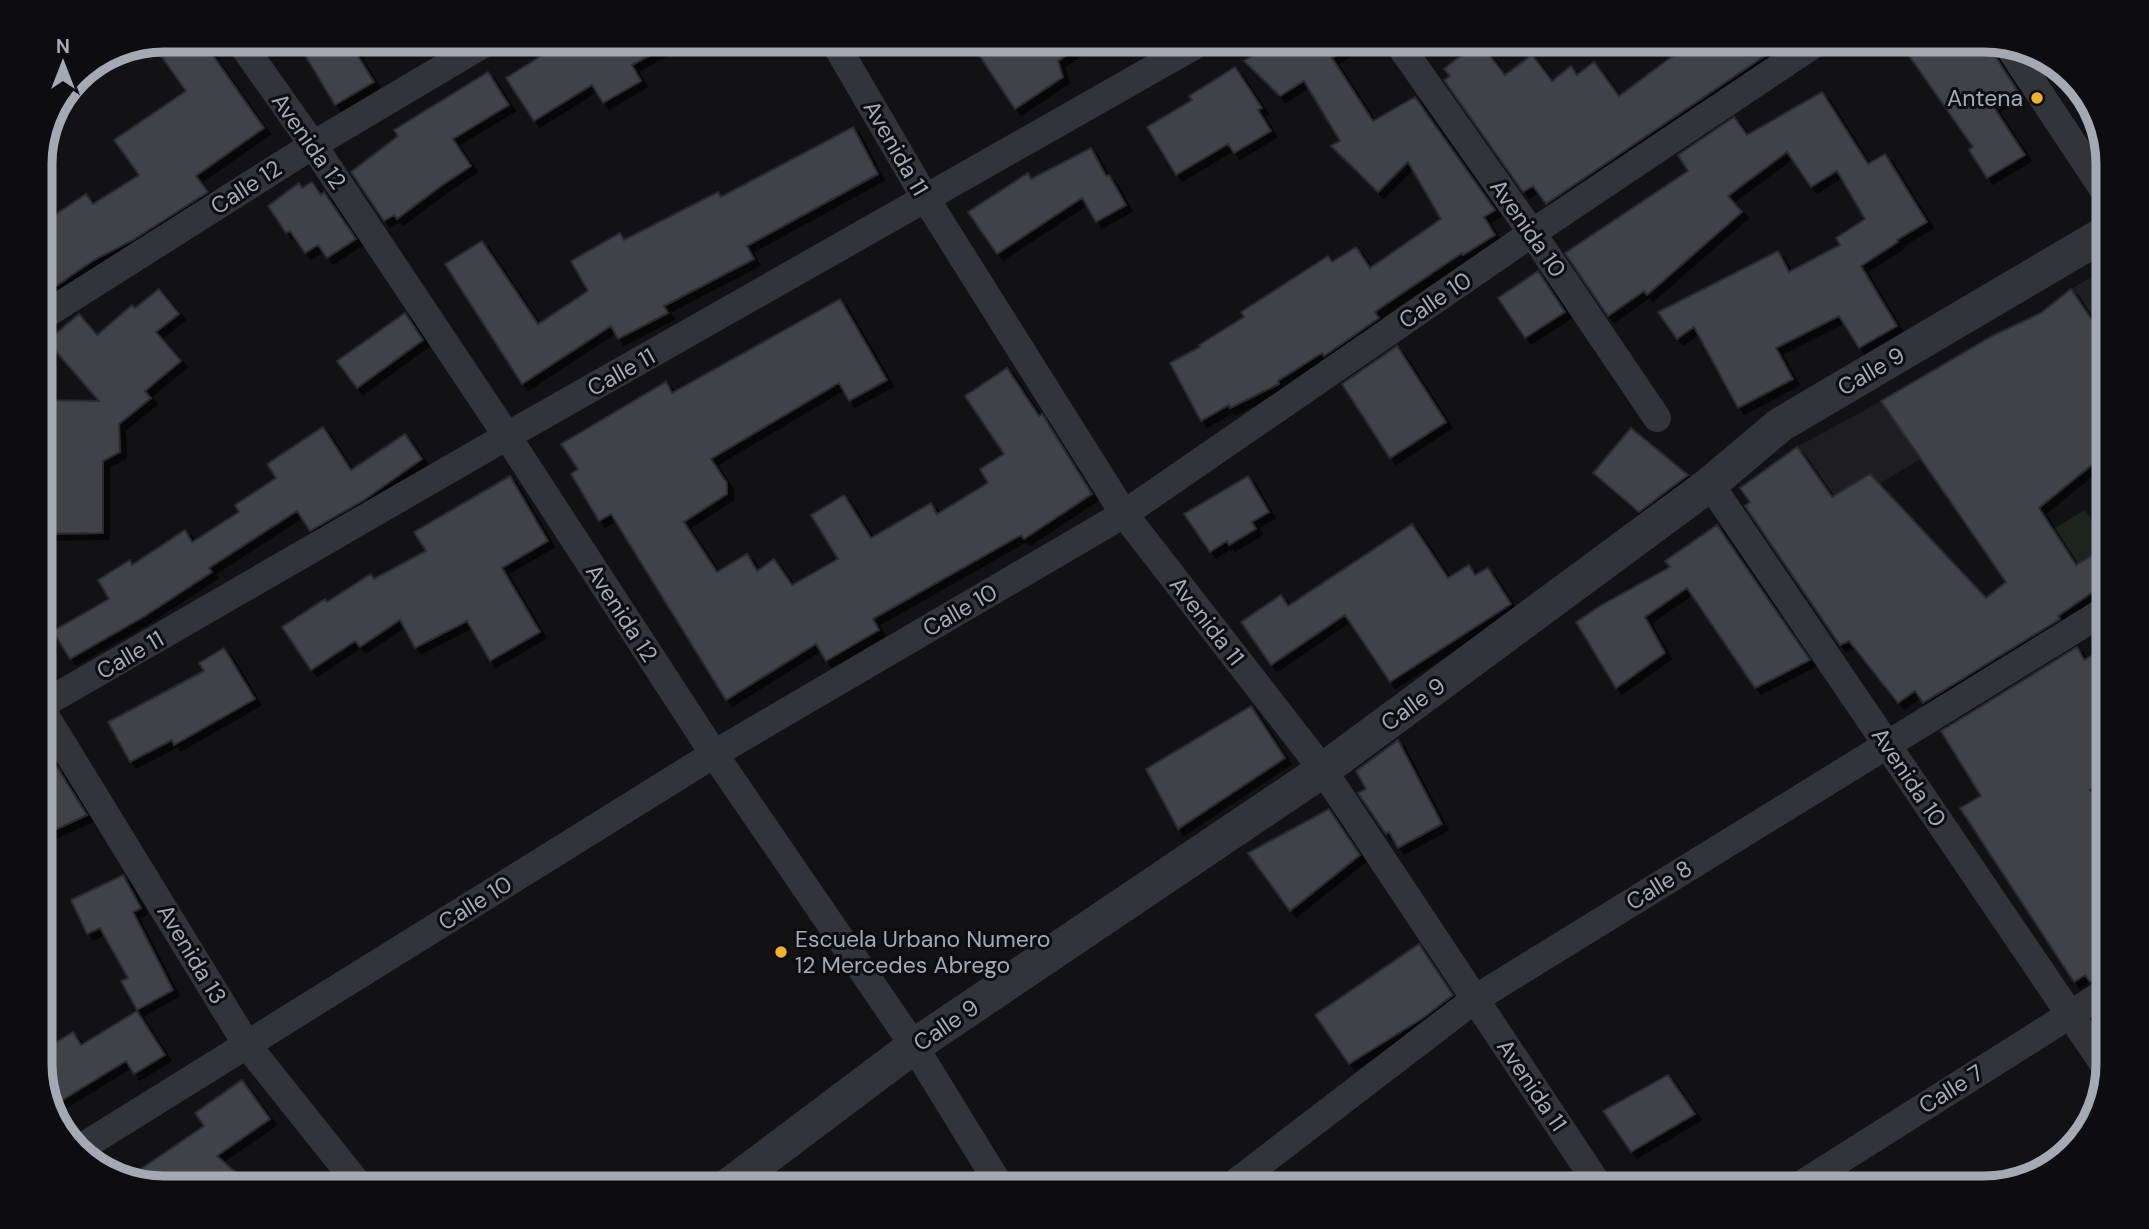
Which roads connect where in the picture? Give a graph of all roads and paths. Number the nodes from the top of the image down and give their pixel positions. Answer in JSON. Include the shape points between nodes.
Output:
{"nodes":[{"id":1,"x":247,"y":52,"type":"edge"},
{"id":2,"x":470,"y":52,"type":"edge"},
{"id":3,"x":840,"y":52,"type":"edge"},
{"id":4,"x":1183,"y":52,"type":"edge"},
{"id":5,"x":1404,"y":52,"type":"edge"},
{"id":6,"x":1802,"y":52,"type":"edge"},
{"id":7,"x":2016,"y":57,"type":"edge"},
{"id":8,"x":313,"y":145,"type":"junction"},
{"id":9,"x":2096,"y":178,"type":"edge"},
{"id":10,"x":926,"y":199,"type":"junction"},
{"id":11,"x":1532,"y":233,"type":"junction"},
{"id":12,"x":2096,"y":240,"type":"edge"},
{"id":13,"x":53,"y":310,"type":"edge"},
{"id":14,"x":1657,"y":418,"type":"dead end"},
{"id":15,"x":507,"y":436,"type":"junction"},
{"id":16,"x":1710,"y":484,"type":"junction"},
{"id":17,"x":1124,"y":513,"type":"junction"},
{"id":18,"x":2096,"y":616,"type":"edge"},
{"id":19,"x":53,"y":699,"type":"edge"},
{"id":20,"x":53,"y":728,"type":"edge"},
{"id":21,"x":1886,"y":744,"type":"junction"},
{"id":22,"x":714,"y":754,"type":"junction"},
{"id":23,"x":1323,"y":770,"type":"junction"},
{"id":24,"x":2096,"y":997,"type":"edge"},
{"id":25,"x":1475,"y":999,"type":"junction"},
{"id":26,"x":2070,"y":1014,"type":"junction"},
{"id":27,"x":247,"y":1045,"type":"junction"},
{"id":28,"x":915,"y":1046,"type":"junction"},
{"id":29,"x":2096,"y":1052,"type":"edge"},
{"id":30,"x":86,"y":1145,"type":"edge"},
{"id":31,"x":352,"y":1176,"type":"edge"},
{"id":32,"x":741,"y":1176,"type":"edge"},
{"id":33,"x":994,"y":1176,"type":"edge"},
{"id":34,"x":1244,"y":1176,"type":"edge"},
{"id":35,"x":1592,"y":1176,"type":"edge"},
{"id":36,"x":1815,"y":1176,"type":"edge"}],
"edges":[{"from":1,"to":8,"type":"street","name":"Avenida 12"},
{"from":2,"to":8,"type":"street","name":"Calle 12"},
{"from":3,"to":10,"type":"street","name":"Avenida 11"},
{"from":4,"to":10,"type":"street","name":"Calle 11"},
{"from":5,"to":11,"type":"street","name":"Avenida 10"},
{"from":6,"to":11,"type":"street","name":"Calle 10"},
{"from":7,"to":9,"type":"street"},
{"from":8,"to":13,"type":"street","name":"Calle 12"},
{"from":8,"to":15,"type":"street","name":"Avenida 12"},
{"from":10,"to":15,"type":"street","name":"Calle 11"},
{"from":10,"to":17,"type":"street","name":"Avenida 11"},
{"from":11,"to":14,"type":"street","name":"Avenida 10"},
{"from":11,"to":17,"type":"street","name":"Calle 10"},
{"from":12,"to":16,"type":"street","name":"Calle 9","via":[[1780,425]]},
{"from":15,"to":19,"type":"street","name":"Calle 11"},
{"from":15,"to":22,"type":"street","name":"Avenida 12"},
{"from":16,"to":21,"type":"street","name":"Avenida 10"},
{"from":16,"to":23,"type":"street","name":"Calle 9"},
{"from":17,"to":22,"type":"street","name":"Calle 10"},
{"from":17,"to":23,"type":"street","name":"Avenida 11"},
{"from":18,"to":21,"type":"street","name":"Calle 8"},
{"from":20,"to":27,"type":"street","name":"Avenida 13"},
{"from":21,"to":25,"type":"street","name":"Calle 8"},
{"from":21,"to":26,"type":"street","name":"Avenida 10"},
{"from":22,"to":27,"type":"street","name":"Calle 10"},
{"from":22,"to":28,"type":"street","name":"Avenida 12"},
{"from":23,"to":25,"type":"street","name":"Avenida 11"},
{"from":23,"to":28,"type":"street","name":"Calle 9"},
{"from":24,"to":26,"type":"street","name":"Calle 7"},
{"from":25,"to":34,"type":"street","name":"Calle 8"},
{"from":25,"to":35,"type":"street","name":"Avenida 11"},
{"from":26,"to":29,"type":"street","name":"Avenida 10"},
{"from":26,"to":36,"type":"street","name":"Calle 7"},
{"from":27,"to":30,"type":"street","name":"Calle 10"},
{"from":27,"to":31,"type":"street","name":"Avenida 13"},
{"from":28,"to":32,"type":"street","name":"Calle 9"},
{"from":28,"to":33,"type":"street","name":"Avenida 12"}]}
